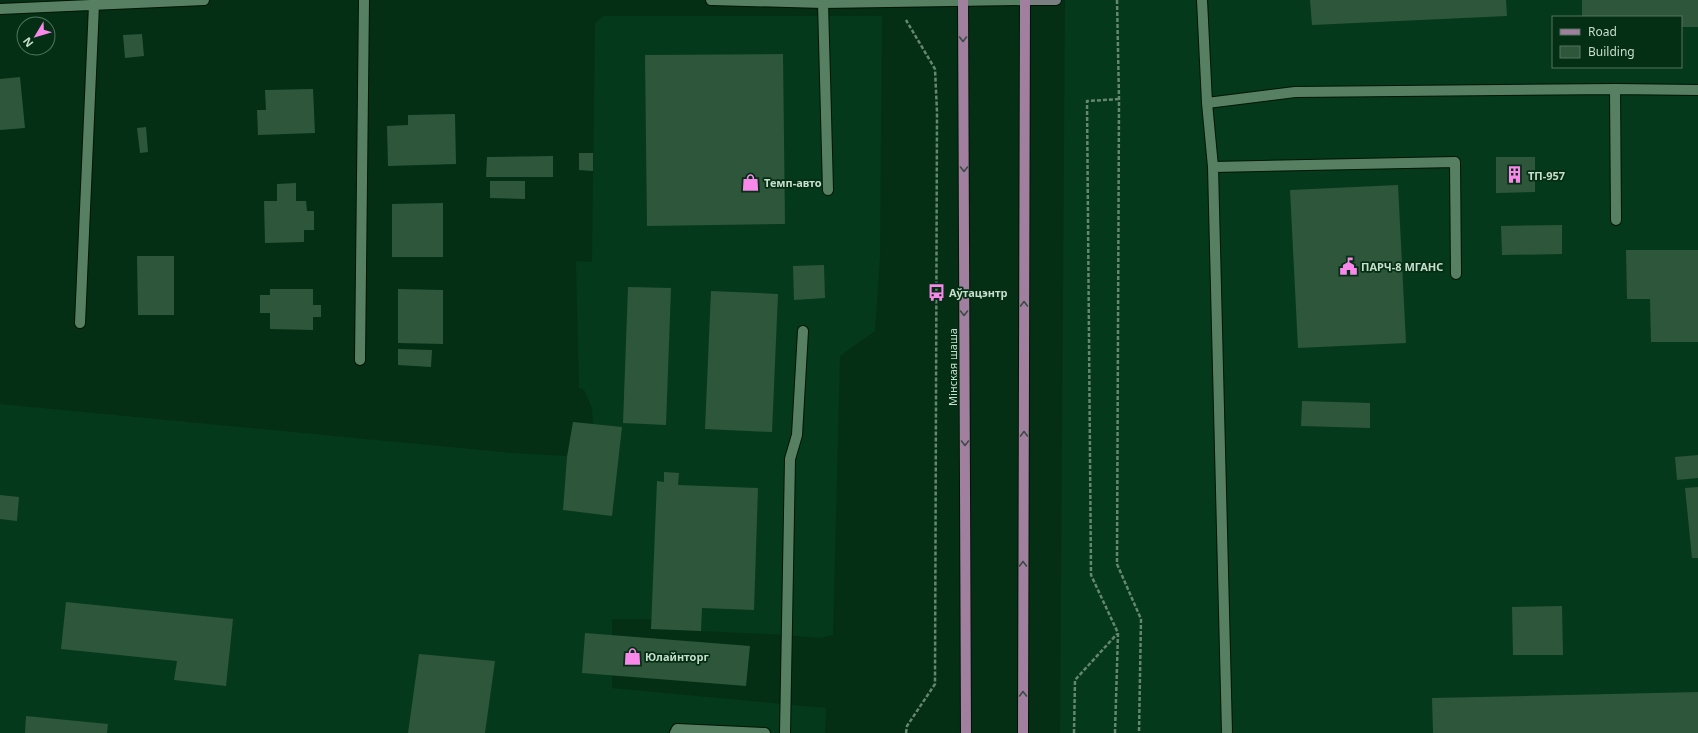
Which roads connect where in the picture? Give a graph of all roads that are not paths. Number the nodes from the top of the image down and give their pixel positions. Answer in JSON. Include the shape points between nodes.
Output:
{"nodes":[{"id":1,"x":204,"y":0,"type":"edge"},
{"id":2,"x":364,"y":0,"type":"edge"},
{"id":3,"x":711,"y":0,"type":"edge"},
{"id":4,"x":1025,"y":0,"type":"edge"},
{"id":5,"x":1056,"y":0,"type":"edge"},
{"id":6,"x":1202,"y":0,"type":"edge"},
{"id":7,"x":963,"y":1,"type":"edge"},
{"id":8,"x":94,"y":2,"type":"edge"},
{"id":9,"x":842,"y":2,"type":"edge"},
{"id":10,"x":823,"y":3,"type":"junction"},
{"id":11,"x":0,"y":9,"type":"edge"},
{"id":12,"x":1615,"y":89,"type":"junction"},
{"id":13,"x":1698,"y":90,"type":"edge"},
{"id":14,"x":1207,"y":104,"type":"junction"},
{"id":15,"x":1213,"y":167,"type":"junction"},
{"id":16,"x":828,"y":190,"type":"dead end"},
{"id":17,"x":1616,"y":220,"type":"dead end"},
{"id":18,"x":1456,"y":274,"type":"dead end"},
{"id":19,"x":80,"y":323,"type":"dead end"},
{"id":20,"x":803,"y":330,"type":"dead end"},
{"id":21,"x":360,"y":360,"type":"dead end"},
{"id":22,"x":675,"y":733,"type":"edge"},
{"id":23,"x":765,"y":733,"type":"edge"},
{"id":24,"x":785,"y":733,"type":"edge"},
{"id":25,"x":966,"y":733,"type":"edge"},
{"id":26,"x":1023,"y":733,"type":"edge"},
{"id":27,"x":1227,"y":733,"type":"edge"}],
"edges":[{"from":1,"to":8,"type":"street"},
{"from":2,"to":21,"type":"street"},
{"from":3,"to":10,"type":"street"},
{"from":4,"to":5,"type":"street"},
{"from":4,"to":7,"type":"street"},
{"from":26,"to":4,"type":"main road","one_way":true},
{"from":6,"to":14,"type":"street"},
{"from":7,"to":9,"type":"street"},
{"from":7,"to":25,"type":"main road","name":"Мінская шаша","one_way":true},
{"from":8,"to":11,"type":"street"},
{"from":8,"to":19,"type":"street"},
{"from":9,"to":10,"type":"street"},
{"from":10,"to":16,"type":"street"},
{"from":12,"to":13,"type":"street"},
{"from":12,"to":14,"type":"street","via":[[1295,92]]},
{"from":12,"to":17,"type":"street"},
{"from":14,"to":15,"type":"street"},
{"from":15,"to":18,"type":"street","via":[[1455,162]]},
{"from":15,"to":27,"type":"street"},
{"from":20,"to":24,"type":"street","via":[[797,435],[790,459]]},
{"from":22,"to":23,"type":"street","via":[[677,728]]}]}
